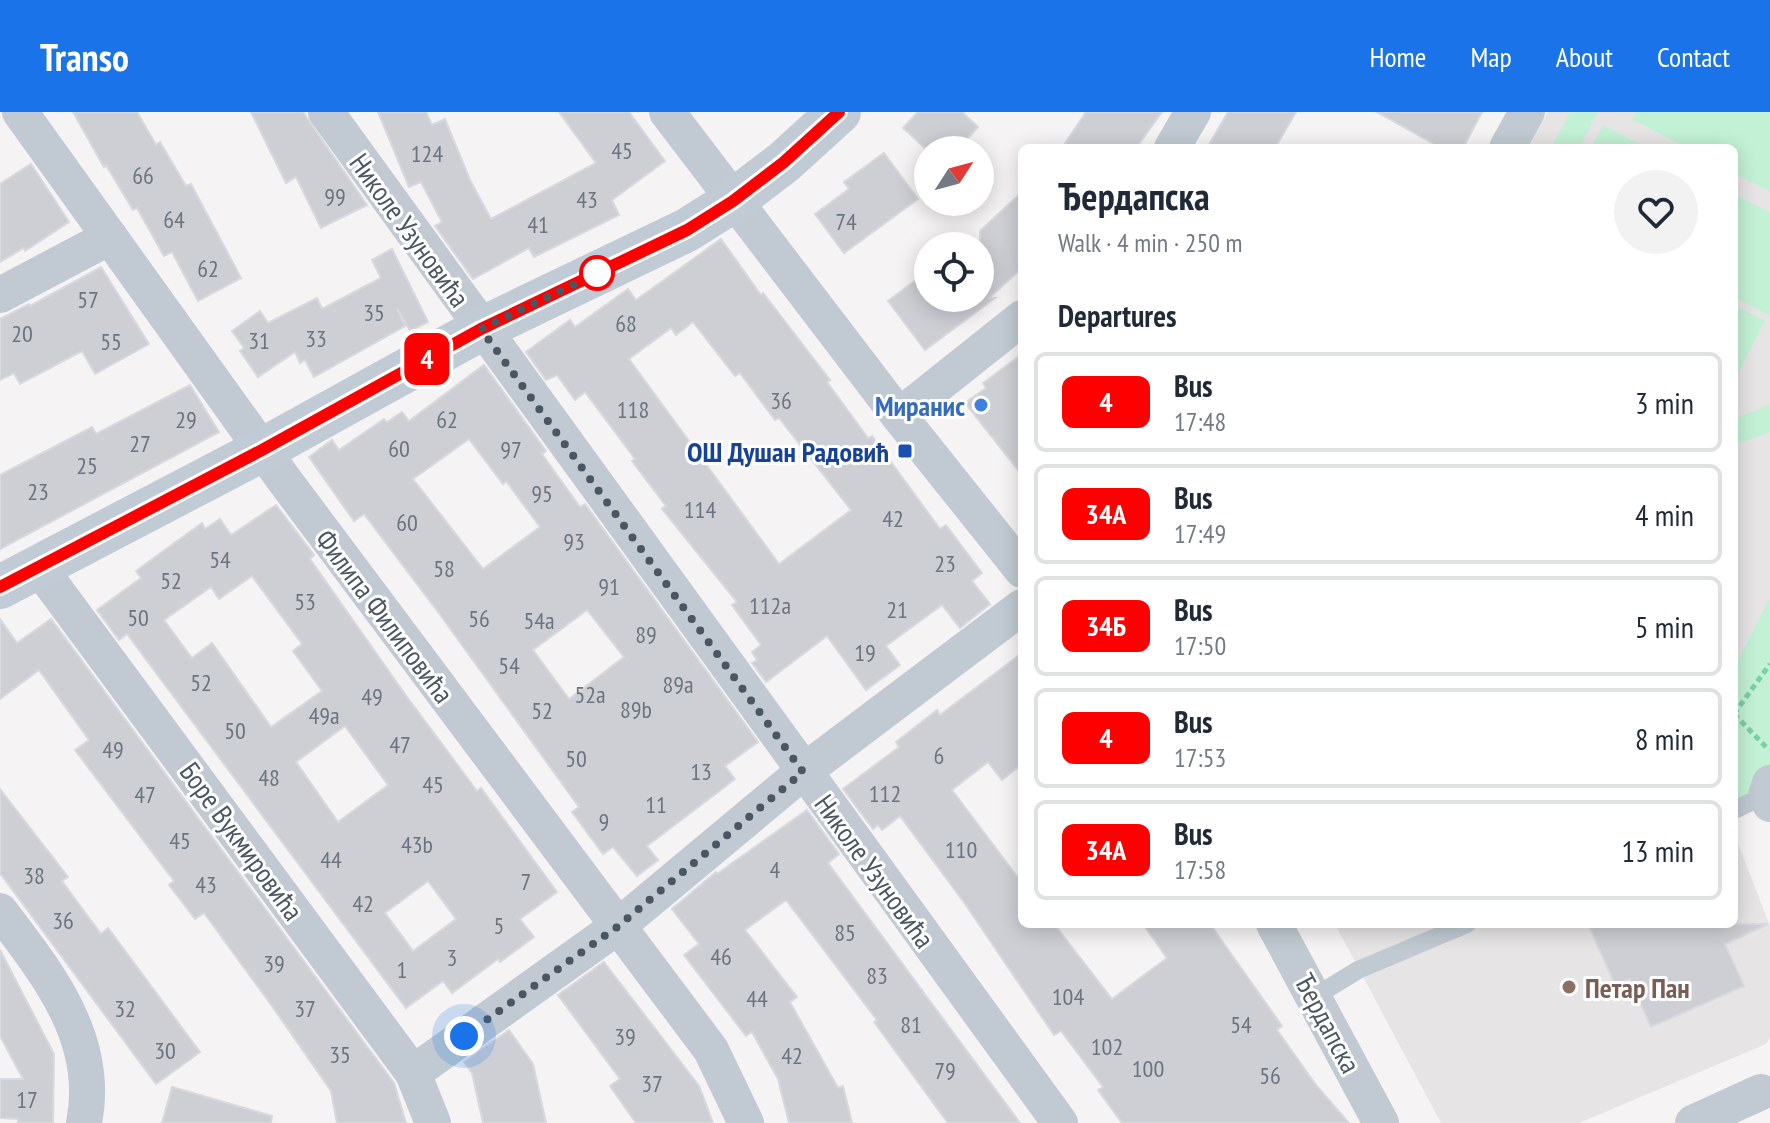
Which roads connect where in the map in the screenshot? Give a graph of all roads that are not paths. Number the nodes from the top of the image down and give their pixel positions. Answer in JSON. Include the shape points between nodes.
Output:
{"nodes":[{"id":1,"x":20,"y":112,"type":"edge"},
{"id":2,"x":326,"y":112,"type":"edge"},
{"id":3,"x":667,"y":112,"type":"edge"},
{"id":4,"x":839,"y":112,"type":"edge"},
{"id":5,"x":1193,"y":112,"type":"edge"},
{"id":6,"x":1527,"y":112,"type":"edge"},
{"id":7,"x":1174,"y":144,"type":"edge"},
{"id":8,"x":1509,"y":144,"type":"edge"},
{"id":9,"x":733,"y":201,"type":"junction"},
{"id":10,"x":110,"y":237,"type":"junction"},
{"id":11,"x":0,"y":295,"type":"edge"},
{"id":12,"x":1018,"y":321,"type":"edge"},
{"id":13,"x":481,"y":329,"type":"junction"},
{"id":14,"x":899,"y":416,"type":"junction"},
{"id":15,"x":262,"y":450,"type":"junction"},
{"id":16,"x":1018,"y":565,"type":"edge"},
{"id":17,"x":38,"y":566,"type":"junction"},
{"id":18,"x":0,"y":587,"type":"edge"},
{"id":19,"x":1018,"y":610,"type":"edge"},
{"id":20,"x":803,"y":772,"type":"junction"},
{"id":21,"x":1769,"y":794,"type":"edge"},
{"id":22,"x":1738,"y":808,"type":"edge"},
{"id":23,"x":0,"y":911,"type":"edge"},
{"id":24,"x":617,"y":927,"type":"junction"},
{"id":25,"x":1276,"y":928,"type":"edge"},
{"id":26,"x":1458,"y":928,"type":"edge"},
{"id":27,"x":1314,"y":997,"type":"junction"},
{"id":28,"x":413,"y":1073,"type":"junction"},
{"id":29,"x":1768,"y":1092,"type":"edge"},
{"id":30,"x":84,"y":1123,"type":"edge"},
{"id":31,"x":433,"y":1123,"type":"edge"},
{"id":32,"x":746,"y":1123,"type":"edge"},
{"id":33,"x":1060,"y":1123,"type":"edge"},
{"id":34,"x":1381,"y":1123,"type":"edge"},
{"id":35,"x":1693,"y":1123,"type":"edge"}],
"edges":[{"from":1,"to":10,"type":"street","name":"Филипа Филиповића"},
{"from":2,"to":13,"type":"street","name":"Николе Узуновића"},
{"from":3,"to":9,"type":"street"},
{"from":4,"to":9,"type":"street"},
{"from":5,"to":7,"type":"street"},
{"from":6,"to":8,"type":"street"},
{"from":9,"to":13,"type":"street","via":[[687,230]]},
{"from":9,"to":14,"type":"street"},
{"from":10,"to":11,"type":"street"},
{"from":10,"to":15,"type":"street","name":"Филипа Филиповића"},
{"from":12,"to":14,"type":"street"},
{"from":13,"to":15,"type":"street"},
{"from":13,"to":20,"type":"street","name":"Николе Узуновића"},
{"from":14,"to":16,"type":"street"},
{"from":15,"to":17,"type":"street"},
{"from":15,"to":24,"type":"street","name":"Филипа Филиповића"},
{"from":17,"to":18,"type":"street"},
{"from":17,"to":28,"type":"street","name":"Боре Вукмировића"},
{"from":19,"to":20,"type":"street"},
{"from":20,"to":24,"type":"street"},
{"from":20,"to":33,"type":"street","name":"Николе Узуновића"},
{"from":21,"to":22,"type":"lane"},
{"from":23,"to":30,"type":"street","via":[[54,982],[74,1024],[86,1068]]},
{"from":24,"to":28,"type":"street"},
{"from":24,"to":32,"type":"street","name":"Филипа Филиповића","via":[[711,1050]]},
{"from":25,"to":27,"type":"street","name":"Ђердапска"},
{"from":26,"to":27,"type":"lane","via":[[1358,970]]},
{"from":27,"to":34,"type":"street","name":"Ђердапска"},
{"from":28,"to":31,"type":"street","name":"Боре Вукмировића"},
{"from":29,"to":35,"type":"street"}]}
